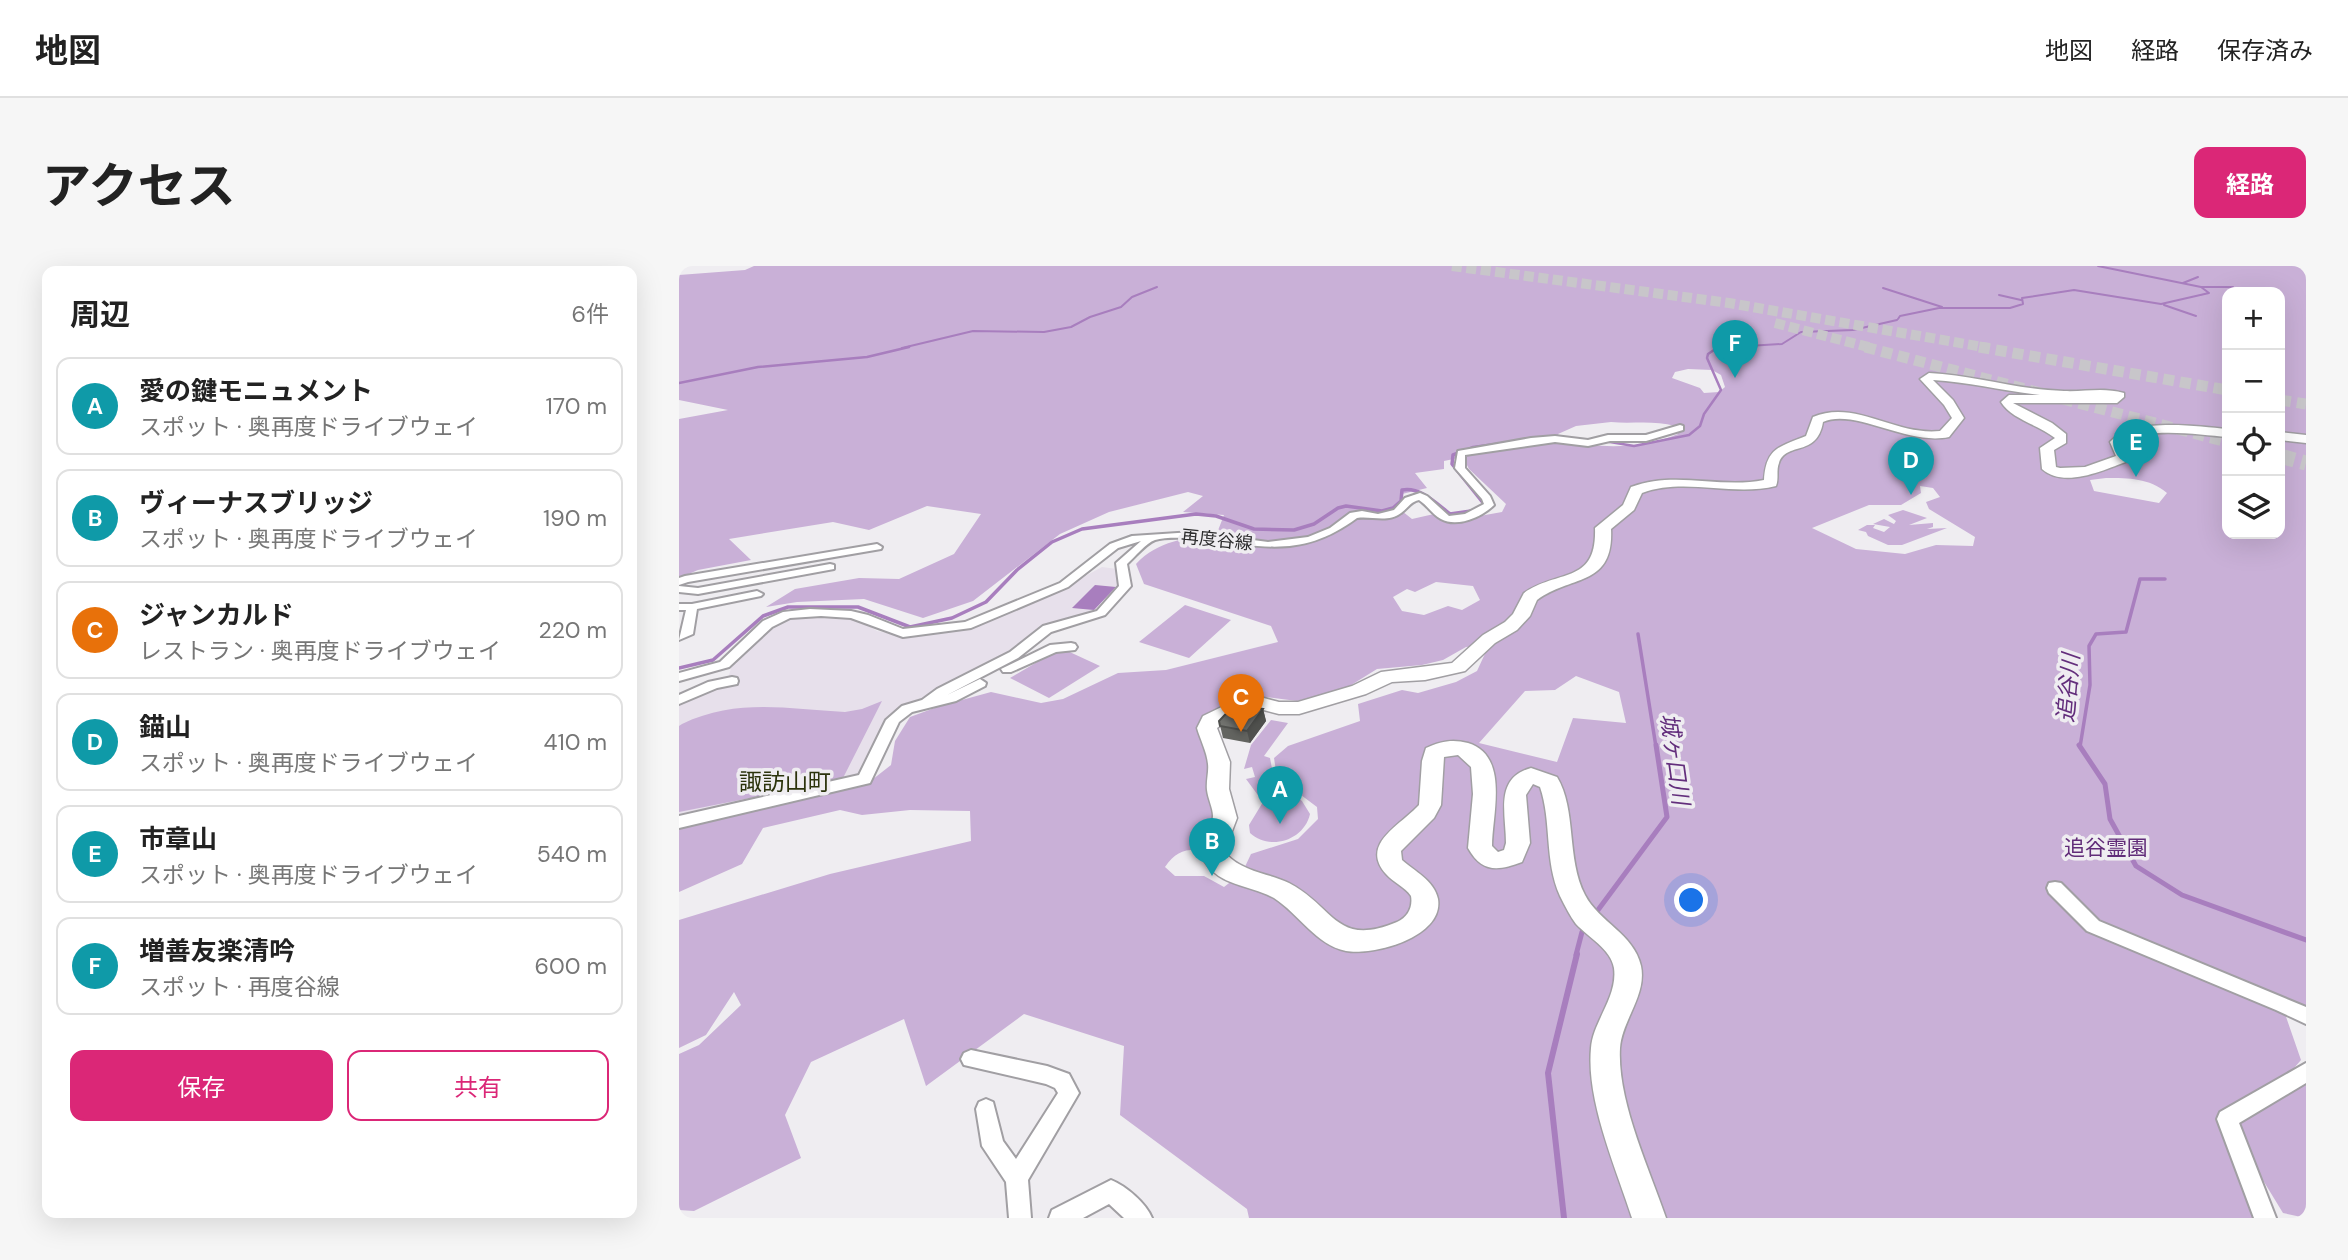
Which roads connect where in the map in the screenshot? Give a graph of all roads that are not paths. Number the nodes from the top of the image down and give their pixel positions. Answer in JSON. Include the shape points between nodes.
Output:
{"nodes":[{"id":1,"x":1680,"y":428,"type":"dead end"},
{"id":2,"x":2222,"y":432,"type":"edge"},
{"id":3,"x":2285,"y":437,"type":"edge"},
{"id":4,"x":2306,"y":439,"type":"edge"},
{"id":5,"x":1151,"y":538,"type":"junction"},
{"id":6,"x":877,"y":547,"type":"dead end"},
{"id":7,"x":775,"y":564,"type":"junction"},
{"id":8,"x":830,"y":567,"type":"dead end"},
{"id":9,"x":770,"y":578,"type":"junction"},
{"id":10,"x":679,"y":582,"type":"edge"},
{"id":11,"x":679,"y":589,"type":"edge"},
{"id":12,"x":757,"y":594,"type":"dead end"},
{"id":13,"x":685,"y":607,"type":"edge"},
{"id":14,"x":679,"y":636,"type":"edge"},
{"id":15,"x":1071,"y":647,"type":"dead end"},
{"id":16,"x":718,"y":667,"type":"junction"},
{"id":17,"x":679,"y":677,"type":"edge"},
{"id":18,"x":732,"y":681,"type":"dead end"},
{"id":19,"x":679,"y":685,"type":"edge"},
{"id":20,"x":679,"y":700,"type":"edge"},
{"id":21,"x":927,"y":703,"type":"junction"},
{"id":22,"x":679,"y":822,"type":"edge"},
{"id":23,"x":2056,"y":888,"type":"dead end"},
{"id":24,"x":2306,"y":1016,"type":"edge"},
{"id":25,"x":971,"y":1059,"type":"dead end"},
{"id":26,"x":2306,"y":1073,"type":"edge"},
{"id":27,"x":986,"y":1109,"type":"dead end"},
{"id":28,"x":1017,"y":1178,"type":"junction"},
{"id":29,"x":1020,"y":1218,"type":"edge"},
{"id":30,"x":1060,"y":1218,"type":"edge"},
{"id":31,"x":1141,"y":1218,"type":"edge"},
{"id":32,"x":1649,"y":1218,"type":"edge"},
{"id":33,"x":2265,"y":1218,"type":"edge"}],
"edges":[{"from":1,"to":5,"type":"street","name":"再度谷線","via":[[1646,438],[1531,441],[1461,453],[1460,468],[1489,505],[1455,519],[1445,517],[1420,496],[1408,500],[1397,512],[1378,517],[1355,515],[1310,540],[1268,545],[1193,535]]},
{"from":2,"to":32,"type":"street","via":[[2126,434],[2116,442],[2123,458],[2059,473],[2049,469],[2047,448],[2061,437],[2010,407],[2009,399],[2066,401],[2120,396],[2108,392],[2065,395],[1929,376],[1926,379],[1957,414],[1956,423],[1944,434],[1925,436],[1850,417],[1827,416],[1817,421],[1811,439],[1781,451],[1772,461],[1770,483],[1698,486],[1663,482],[1636,490],[1629,507],[1603,528],[1604,550],[1595,566],[1576,579],[1530,597],[1511,626],[1458,667],[1388,676],[1299,708],[1247,703],[1210,721],[1207,728],[1219,762],[1225,818],[1214,857],[1227,871],[1280,890],[1346,940],[1388,936],[1410,928],[1422,915],[1425,899],[1418,886],[1389,858],[1396,838],[1427,810],[1433,797],[1434,753],[1456,746],[1479,761],[1485,782],[1480,848],[1499,861],[1513,856],[1519,843],[1514,803],[1522,779],[1531,775],[1549,782],[1569,887],[1580,909],[1619,950],[1627,965],[1618,1014],[1604,1050],[1616,1116]]},
{"from":3,"to":4,"type":"street"},
{"from":5,"to":16,"type":"street","name":"再度谷線","via":[[1114,546],[1064,585],[967,625],[900,633],[859,616],[795,614],[768,622],[730,662]]},
{"from":5,"to":21,"type":"street","via":[[1121,564],[1125,586],[1101,613],[1047,629],[1014,655]]},
{"from":6,"to":7,"type":"street"},
{"from":7,"to":9,"type":"street"},
{"from":7,"to":10,"type":"street"},
{"from":8,"to":9,"type":"street"},
{"from":9,"to":11,"type":"street","via":[[698,592]]},
{"from":12,"to":13,"type":"street"},
{"from":13,"to":14,"type":"street","via":[[687,634]]},
{"from":15,"to":21,"type":"street","via":[[1031,656],[951,698]]},
{"from":16,"to":17,"type":"street","name":"再度谷線"},
{"from":16,"to":19,"type":"street"},
{"from":18,"to":20,"type":"street"},
{"from":21,"to":22,"type":"street","via":[[907,709],[893,720],[865,779]]},
{"from":23,"to":24,"type":"street","via":[[2094,926]]},
{"from":25,"to":28,"type":"street","via":[[1047,1075],[1062,1082],[1069,1093]]},
{"from":26,"to":33,"type":"street","via":[[2227,1119]]},
{"from":27,"to":28,"type":"street","via":[[993,1146]]},
{"from":28,"to":29,"type":"street"},
{"from":30,"to":31,"type":"street","via":[[1111,1191]]}]}
